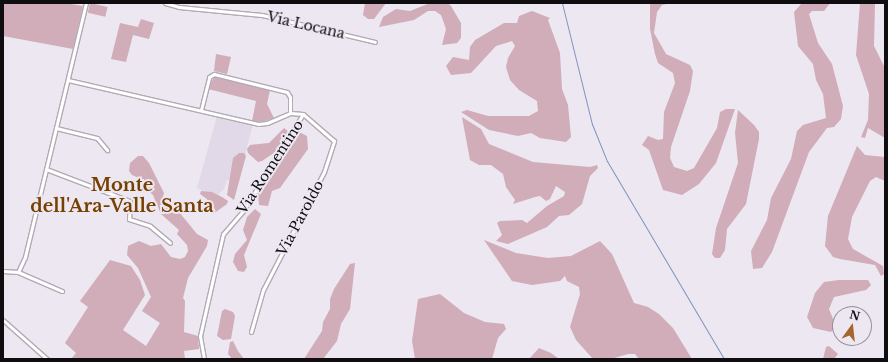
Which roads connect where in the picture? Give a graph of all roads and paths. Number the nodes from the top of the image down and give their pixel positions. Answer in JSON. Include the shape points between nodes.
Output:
{"nodes":[{"id":1,"x":86,"y":3,"type":"edge"},
{"id":2,"x":166,"y":3,"type":"edge"},
{"id":3,"x":375,"y":42,"type":"dead end"},
{"id":4,"x":68,"y":80,"type":"junction"},
{"id":5,"x":200,"y":110,"type":"junction"},
{"id":6,"x":290,"y":113,"type":"junction"},
{"id":7,"x":303,"y":114,"type":"junction"},
{"id":8,"x":56,"y":128,"type":"junction"},
{"id":9,"x":107,"y":150,"type":"dead end"},
{"id":10,"x":46,"y":169,"type":"junction"},
{"id":11,"x":170,"y":243,"type":"dead end"},
{"id":12,"x":3,"y":271,"type":"edge"},
{"id":13,"x":18,"y":272,"type":"junction"},
{"id":14,"x":62,"y":292,"type":"dead end"},
{"id":15,"x":3,"y":320,"type":"edge"},
{"id":16,"x":251,"y":332,"type":"dead end"},
{"id":17,"x":47,"y":359,"type":"edge"},
{"id":18,"x":204,"y":359,"type":"edge"}],
"edges":[{"from":1,"to":4,"type":"street"},
{"from":2,"to":3,"type":"street","name":"Via Locana","via":[[179,7],[262,15]]},
{"from":4,"to":5,"type":"street","name":"Via Romentino"},
{"from":4,"to":8,"type":"street"},
{"from":5,"to":6,"type":"street","name":"Via Romentino","via":[[260,124]]},
{"from":5,"to":6,"type":"street","via":[[209,78],[214,74],[287,92],[290,97]]},
{"from":6,"to":7,"type":"street","name":"Via Romentino"},
{"from":7,"to":16,"type":"street","name":"Via Paroldo","via":[[334,140],[324,172],[263,290]]},
{"from":7,"to":18,"type":"street","name":"Via Romentino","via":[[243,211],[223,234],[200,336]]},
{"from":8,"to":9,"type":"street","via":[[97,138]]},
{"from":8,"to":10,"type":"street"},
{"from":10,"to":11,"type":"street","via":[[130,201],[129,219],[150,226]]},
{"from":10,"to":13,"type":"street","via":[[25,258]]},
{"from":12,"to":13,"type":"street"},
{"from":13,"to":14,"type":"street"},
{"from":15,"to":17,"type":"street"}]}
